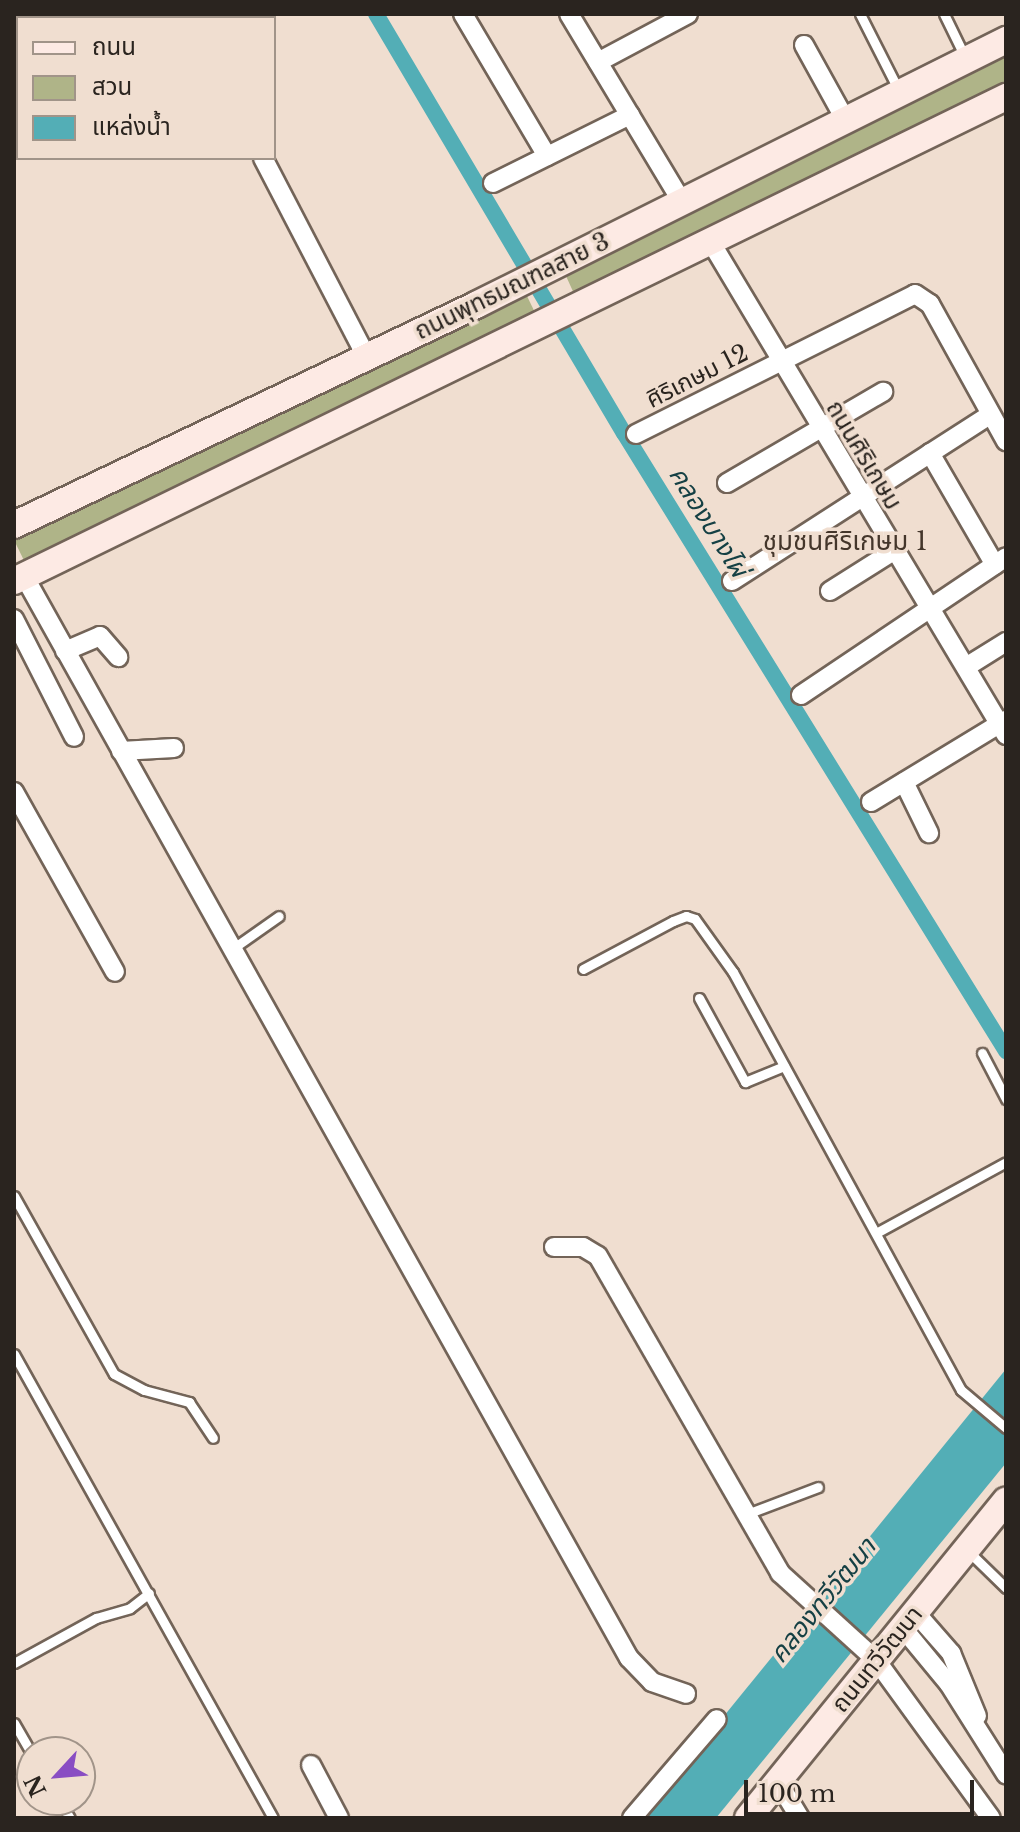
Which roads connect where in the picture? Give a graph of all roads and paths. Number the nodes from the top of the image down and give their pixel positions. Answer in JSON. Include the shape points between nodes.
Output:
{"nodes":[{"id":1,"x":463,"y":14,"type":"edge"},
{"id":2,"x":569,"y":14,"type":"edge"},
{"id":3,"x":688,"y":14,"type":"edge"},
{"id":4,"x":860,"y":14,"type":"edge"},
{"id":5,"x":944,"y":14,"type":"edge"},
{"id":6,"x":1006,"y":40,"type":"edge"},
{"id":7,"x":804,"y":45,"type":"dead end"},
{"id":8,"x":965,"y":57,"type":"junction"},
{"id":9,"x":598,"y":62,"type":"junction"},
{"id":10,"x":900,"y":94,"type":"junction"},
{"id":11,"x":1006,"y":97,"type":"edge"},
{"id":12,"x":630,"y":115,"type":"junction"},
{"id":13,"x":846,"y":121,"type":"junction"},
{"id":14,"x":547,"y":156,"type":"junction"},
{"id":15,"x":264,"y":160,"type":"edge"},
{"id":16,"x":493,"y":183,"type":"dead end"},
{"id":17,"x":682,"y":202,"type":"junction"},
{"id":18,"x":699,"y":244,"type":"junction"},
{"id":19,"x":367,"y":358,"type":"junction"},
{"id":20,"x":779,"y":362,"type":"junction"},
{"id":21,"x":883,"y":392,"type":"dead end"},
{"id":22,"x":990,"y":415,"type":"junction"},
{"id":23,"x":819,"y":427,"type":"junction"},
{"id":24,"x":636,"y":434,"type":"dead end"},
{"id":25,"x":1006,"y":441,"type":"edge"},
{"id":26,"x":930,"y":453,"type":"junction"},
{"id":27,"x":727,"y":483,"type":"dead end"},
{"id":28,"x":861,"y":497,"type":"junction"},
{"id":29,"x":14,"y":525,"type":"edge"},
{"id":30,"x":895,"y":550,"type":"junction"},
{"id":31,"x":1000,"y":561,"type":"edge"},
{"id":32,"x":19,"y":579,"type":"edge"},
{"id":33,"x":732,"y":581,"type":"dead end"},
{"id":34,"x":830,"y":591,"type":"dead end"},
{"id":35,"x":930,"y":609,"type":"junction"},
{"id":36,"x":14,"y":619,"type":"edge"},
{"id":37,"x":1006,"y":642,"type":"edge"},
{"id":38,"x":67,"y":655,"type":"junction"},
{"id":39,"x":118,"y":657,"type":"dead end"},
{"id":40,"x":966,"y":667,"type":"junction"},
{"id":41,"x":40,"y":673,"type":"junction"},
{"id":42,"x":801,"y":695,"type":"dead end"},
{"id":43,"x":1004,"y":726,"type":"edge"},
{"id":44,"x":74,"y":737,"type":"dead end"},
{"id":45,"x":174,"y":748,"type":"dead end"},
{"id":46,"x":121,"y":751,"type":"junction"},
{"id":47,"x":904,"y":782,"type":"junction"},
{"id":48,"x":14,"y":792,"type":"edge"},
{"id":49,"x":871,"y":802,"type":"dead end"},
{"id":50,"x":929,"y":833,"type":"dead end"},
{"id":51,"x":279,"y":916,"type":"dead end"},
{"id":52,"x":232,"y":949,"type":"junction"},
{"id":53,"x":583,"y":969,"type":"dead end"},
{"id":54,"x":115,"y":972,"type":"dead end"},
{"id":55,"x":699,"y":998,"type":"dead end"},
{"id":56,"x":982,"y":1053,"type":"dead end"},
{"id":57,"x":784,"y":1066,"type":"junction"},
{"id":58,"x":1006,"y":1099,"type":"edge"},
{"id":59,"x":1006,"y":1162,"type":"edge"},
{"id":60,"x":14,"y":1196,"type":"edge"},
{"id":61,"x":876,"y":1233,"type":"junction"},
{"id":62,"x":554,"y":1247,"type":"dead end"},
{"id":63,"x":14,"y":1354,"type":"edge"},
{"id":64,"x":1006,"y":1428,"type":"edge"},
{"id":65,"x":213,"y":1438,"type":"dead end"},
{"id":66,"x":818,"y":1487,"type":"dead end"},
{"id":67,"x":1006,"y":1500,"type":"edge"},
{"id":68,"x":744,"y":1515,"type":"junction"},
{"id":69,"x":966,"y":1549,"type":"junction"},
{"id":70,"x":1006,"y":1588,"type":"edge"},
{"id":71,"x":149,"y":1593,"type":"junction"},
{"id":72,"x":908,"y":1620,"type":"junction"},
{"id":73,"x":876,"y":1660,"type":"junction"},
{"id":74,"x":14,"y":1663,"type":"edge"},
{"id":75,"x":686,"y":1694,"type":"dead end"},
{"id":76,"x":717,"y":1719,"type":"dead end"},
{"id":77,"x":311,"y":1765,"type":"dead end"},
{"id":78,"x":1006,"y":1774,"type":"edge"},
{"id":79,"x":778,"y":1782,"type":"junction"},
{"id":80,"x":273,"y":1818,"type":"edge"},
{"id":81,"x":339,"y":1818,"type":"edge"},
{"id":82,"x":632,"y":1818,"type":"edge"},
{"id":83,"x":748,"y":1818,"type":"edge"},
{"id":84,"x":800,"y":1818,"type":"edge"},
{"id":85,"x":991,"y":1818,"type":"edge"}],
"edges":[{"from":1,"to":14,"type":"street"},
{"from":2,"to":9,"type":"street"},
{"from":3,"to":9,"type":"street"},
{"from":4,"to":10,"type":"lane"},
{"from":5,"to":8,"type":"lane"},
{"from":6,"to":8,"type":"main road","name":"ถนนพุทธมณฑลสาย 3"},
{"from":7,"to":13,"type":"street"},
{"from":8,"to":10,"type":"main road","name":"ถนนพุทธมณฑลสาย 3"},
{"from":9,"to":12,"type":"street"},
{"from":10,"to":13,"type":"main road","name":"ถนนพุทธมณฑลสาย 3"},
{"from":11,"to":18,"type":"main road","name":"ถนนพุทธมณฑลสาย 3"},
{"from":12,"to":14,"type":"street"},
{"from":12,"to":17,"type":"street"},
{"from":13,"to":17,"type":"main road","name":"ถนนพุทธมณฑลสาย 3"},
{"from":14,"to":16,"type":"street"},
{"from":15,"to":19,"type":"street"},
{"from":17,"to":19,"type":"main road","name":"ถนนพุทธมณฑลสาย 3"},
{"from":18,"to":20,"type":"street","name":"ถนนศิริเกษม"},
{"from":18,"to":32,"type":"main road","name":"ถนนพุทธมณฑลสาย 3"},
{"from":19,"to":29,"type":"main road","name":"ถนนพุทธมณฑลสาย 3"},
{"from":20,"to":22,"type":"street","name":"ศิริเกษม 12","via":[[921,295]]},
{"from":20,"to":23,"type":"street","name":"ถนนศิริเกษม"},
{"from":20,"to":24,"type":"street","name":"ศิริเกษม 12"},
{"from":21,"to":23,"type":"street"},
{"from":22,"to":25,"type":"street"},
{"from":22,"to":26,"type":"street"},
{"from":23,"to":27,"type":"street"},
{"from":23,"to":28,"type":"street","name":"ถนนศิริเกษม"},
{"from":26,"to":28,"type":"street"},
{"from":26,"to":31,"type":"street"},
{"from":28,"to":30,"type":"street","name":"ถนนศิริเกษม"},
{"from":28,"to":33,"type":"street"},
{"from":30,"to":34,"type":"street"},
{"from":30,"to":35,"type":"street","name":"ถนนศิริเกษม"},
{"from":31,"to":35,"type":"street"},
{"from":32,"to":38,"type":"street"},
{"from":35,"to":40,"type":"street","name":"ถนนศิริเกษม"},
{"from":35,"to":42,"type":"street"},
{"from":36,"to":41,"type":"street"},
{"from":37,"to":40,"type":"street"},
{"from":38,"to":39,"type":"street","via":[[100,636]]},
{"from":38,"to":41,"type":"street"},
{"from":38,"to":46,"type":"street"},
{"from":40,"to":43,"type":"street","name":"ถนนศิริเกษม"},
{"from":41,"to":44,"type":"street"},
{"from":43,"to":47,"type":"street"},
{"from":45,"to":46,"type":"street"},
{"from":46,"to":52,"type":"street"},
{"from":47,"to":49,"type":"street"},
{"from":47,"to":50,"type":"street"},
{"from":48,"to":54,"type":"street"},
{"from":51,"to":52,"type":"lane"},
{"from":52,"to":75,"type":"street","via":[[629,1658],[652,1682]]},
{"from":53,"to":57,"type":"lane","via":[[691,916],[733,972]]},
{"from":55,"to":57,"type":"lane","via":[[745,1082]]},
{"from":56,"to":58,"type":"lane"},
{"from":57,"to":61,"type":"lane"},
{"from":59,"to":61,"type":"lane"},
{"from":60,"to":65,"type":"lane","via":[[114,1374],[144,1390],[189,1402]]},
{"from":61,"to":64,"type":"lane","via":[[961,1390]]},
{"from":62,"to":68,"type":"street","via":[[583,1247],[598,1256]]},
{"from":63,"to":71,"type":"lane"},
{"from":66,"to":68,"type":"lane"},
{"from":67,"to":69,"type":"main road","name":"ถนนทวีวัฒนา"},
{"from":68,"to":73,"type":"street","via":[[792,1586]]},
{"from":69,"to":70,"type":"lane"},
{"from":69,"to":72,"type":"main road","name":"ถนนทวีวัฒนา"},
{"from":71,"to":74,"type":"lane","via":[[130,1608],[96,1618]]},
{"from":71,"to":80,"type":"lane"},
{"from":72,"to":73,"type":"main road","name":"ถนนทวีวัฒนา"},
{"from":72,"to":78,"type":"street","via":[[951,1653],[981,1730]]},
{"from":73,"to":79,"type":"main road","name":"ถนนทวีวัฒนา"},
{"from":73,"to":85,"type":"street"},
{"from":76,"to":82,"type":"street"},
{"from":77,"to":81,"type":"street"},
{"from":79,"to":83,"type":"main road","name":"ถนนทวีวัฒนา"},
{"from":79,"to":84,"type":"street"}]}
